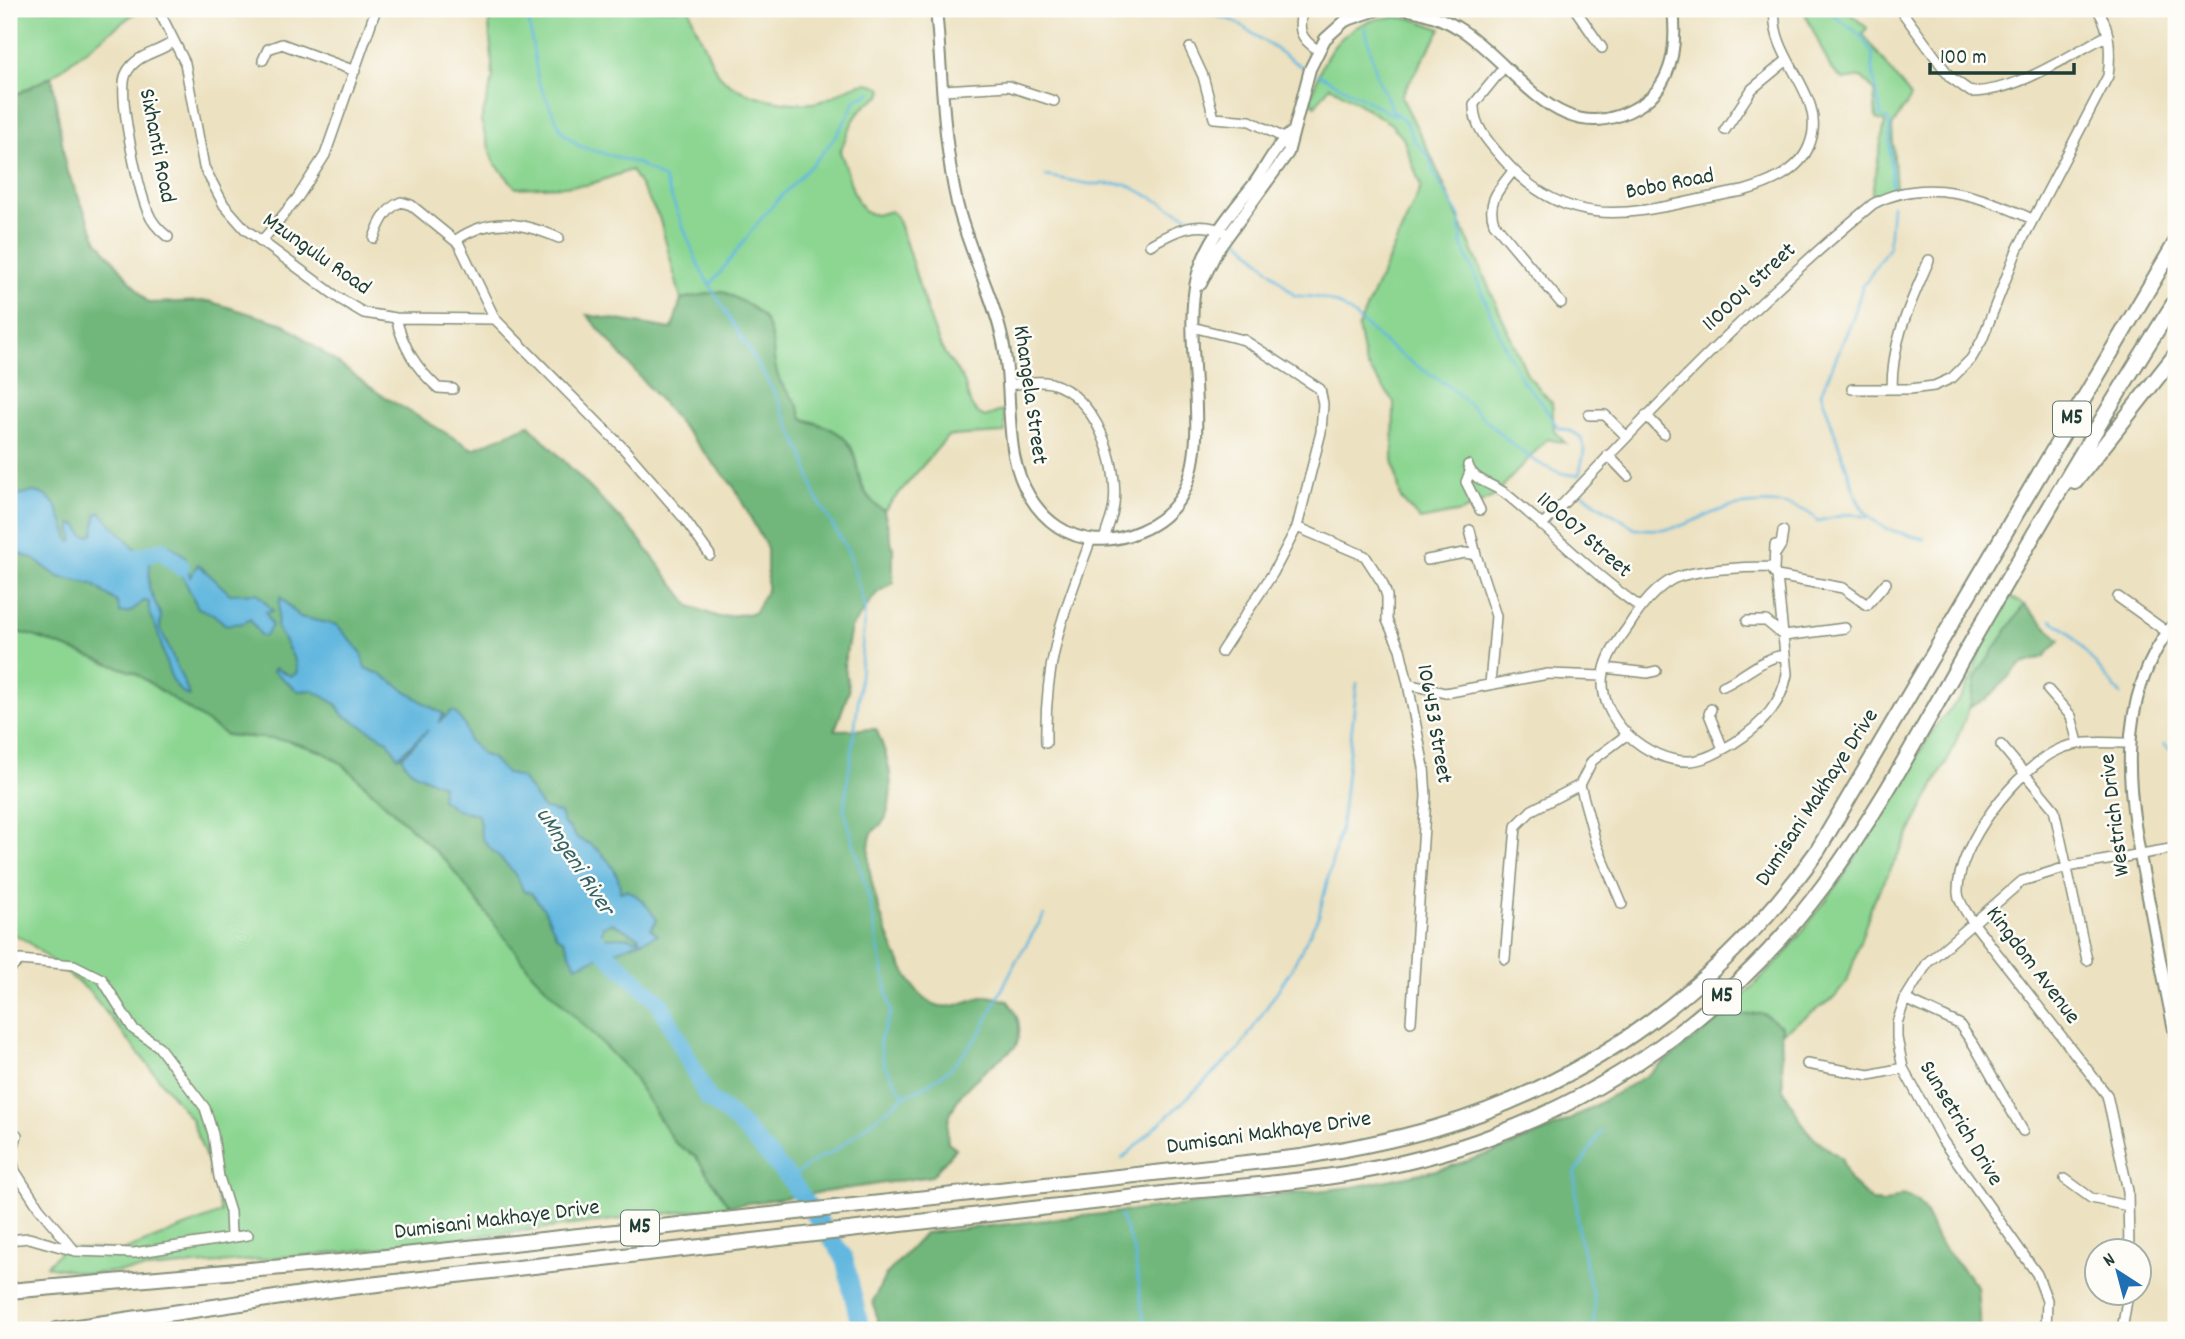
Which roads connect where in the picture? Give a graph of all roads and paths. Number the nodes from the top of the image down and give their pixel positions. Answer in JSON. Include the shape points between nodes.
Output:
{"nodes":[{"id":1,"x":158,"y":9,"type":"edge"},
{"id":2,"x":376,"y":9,"type":"edge"},
{"id":3,"x":936,"y":9,"type":"edge"},
{"id":4,"x":1303,"y":9,"type":"edge"},
{"id":5,"x":1380,"y":9,"type":"edge"},
{"id":6,"x":1404,"y":9,"type":"edge"},
{"id":7,"x":1575,"y":9,"type":"edge"},
{"id":8,"x":1673,"y":9,"type":"edge"},
{"id":9,"x":1775,"y":9,"type":"edge"},
{"id":10,"x":1900,"y":9,"type":"edge"},
{"id":11,"x":2097,"y":9,"type":"edge"},
{"id":12,"x":2108,"y":35,"type":"junction"},
{"id":13,"x":174,"y":41,"type":"junction"},
{"id":14,"x":1190,"y":48,"type":"dead end"},
{"id":15,"x":1602,"y":48,"type":"dead end"},
{"id":16,"x":1318,"y":50,"type":"junction"},
{"id":17,"x":264,"y":60,"type":"dead end"},
{"id":18,"x":1786,"y":61,"type":"junction"},
{"id":19,"x":1504,"y":66,"type":"junction"},
{"id":20,"x":355,"y":71,"type":"junction"},
{"id":21,"x":944,"y":90,"type":"junction"},
{"id":22,"x":1054,"y":101,"type":"dead end"},
{"id":23,"x":1725,"y":130,"type":"dead end"},
{"id":24,"x":1289,"y":137,"type":"junction"},
{"id":25,"x":1513,"y":171,"type":"junction"},
{"id":26,"x":2032,"y":219,"type":"junction"},
{"id":27,"x":1224,"y":231,"type":"junction"},
{"id":28,"x":168,"y":237,"type":"dead end"},
{"id":29,"x":374,"y":238,"type":"dead end"},
{"id":30,"x":559,"y":238,"type":"dead end"},
{"id":31,"x":456,"y":240,"type":"junction"},
{"id":32,"x":261,"y":242,"type":"junction"},
{"id":33,"x":2176,"y":242,"type":"edge"},
{"id":34,"x":1150,"y":245,"type":"dead end"},
{"id":35,"x":1929,"y":260,"type":"dead end"},
{"id":36,"x":2176,"y":300,"type":"edge"},
{"id":37,"x":1561,"y":303,"type":"dead end"},
{"id":38,"x":397,"y":318,"type":"junction"},
{"id":39,"x":495,"y":319,"type":"junction"},
{"id":40,"x":1192,"y":327,"type":"junction"},
{"id":41,"x":2176,"y":354,"type":"edge"},
{"id":42,"x":1009,"y":384,"type":"junction"},
{"id":43,"x":453,"y":389,"type":"dead end"},
{"id":44,"x":1852,"y":389,"type":"dead end"},
{"id":45,"x":1892,"y":389,"type":"junction"},
{"id":46,"x":1589,"y":415,"type":"dead end"},
{"id":47,"x":1646,"y":415,"type":"junction"},
{"id":48,"x":1664,"y":434,"type":"dead end"},
{"id":49,"x":1625,"y":435,"type":"junction"},
{"id":50,"x":1608,"y":455,"type":"junction"},
{"id":51,"x":1628,"y":476,"type":"dead end"},
{"id":52,"x":1480,"y":510,"type":"dead end"},
{"id":53,"x":1542,"y":526,"type":"junction"},
{"id":54,"x":1297,"y":527,"type":"junction"},
{"id":55,"x":1470,"y":530,"type":"dead end"},
{"id":56,"x":1783,"y":531,"type":"dead end"},
{"id":57,"x":2034,"y":537,"type":"junction"},
{"id":58,"x":1091,"y":539,"type":"junction"},
{"id":59,"x":1104,"y":540,"type":"junction"},
{"id":60,"x":710,"y":555,"type":"dead end"},
{"id":61,"x":1476,"y":555,"type":"junction"},
{"id":62,"x":1427,"y":560,"type":"dead end"},
{"id":63,"x":1775,"y":573,"type":"junction"},
{"id":64,"x":1886,"y":583,"type":"dead end"},
{"id":65,"x":2118,"y":597,"type":"dead end"},
{"id":66,"x":1640,"y":607,"type":"junction"},
{"id":67,"x":1747,"y":621,"type":"dead end"},
{"id":68,"x":2176,"y":621,"type":"edge"},
{"id":69,"x":1846,"y":628,"type":"dead end"},
{"id":70,"x":2167,"y":632,"type":"junction"},
{"id":71,"x":1784,"y":636,"type":"junction"},
{"id":72,"x":1221,"y":652,"type":"dead end"},
{"id":73,"x":1786,"y":655,"type":"junction"},
{"id":74,"x":1656,"y":671,"type":"dead end"},
{"id":75,"x":1604,"y":672,"type":"junction"},
{"id":76,"x":1408,"y":684,"type":"junction"},
{"id":77,"x":1490,"y":684,"type":"junction"},
{"id":78,"x":1723,"y":687,"type":"dead end"},
{"id":79,"x":2048,"y":690,"type":"dead end"},
{"id":80,"x":1711,"y":709,"type":"dead end"},
{"id":81,"x":1625,"y":736,"type":"junction"},
{"id":82,"x":1046,"y":743,"type":"dead end"},
{"id":83,"x":2078,"y":743,"type":"junction"},
{"id":84,"x":2128,"y":743,"type":"junction"},
{"id":85,"x":2001,"y":745,"type":"dead end"},
{"id":86,"x":1723,"y":749,"type":"junction"},
{"id":87,"x":2027,"y":773,"type":"junction"},
{"id":88,"x":1580,"y":785,"type":"junction"},
{"id":89,"x":2176,"y":848,"type":"edge"},
{"id":90,"x":2140,"y":855,"type":"junction"},
{"id":91,"x":2067,"y":867,"type":"junction"},
{"id":92,"x":1622,"y":904,"type":"dead end"},
{"id":93,"x":1972,"y":921,"type":"junction"},
{"id":94,"x":1505,"y":959,"type":"dead end"},
{"id":95,"x":2087,"y":960,"type":"dead end"},
{"id":96,"x":9,"y":970,"type":"edge"},
{"id":97,"x":1905,"y":999,"type":"junction"},
{"id":98,"x":1410,"y":1022,"type":"dead end"},
{"id":99,"x":2176,"y":1038,"type":"edge"},
{"id":100,"x":1807,"y":1064,"type":"dead end"},
{"id":101,"x":1903,"y":1068,"type":"junction"},
{"id":102,"x":9,"y":1128,"type":"edge"},
{"id":103,"x":2024,"y":1131,"type":"dead end"},
{"id":104,"x":2065,"y":1179,"type":"dead end"},
{"id":105,"x":2128,"y":1206,"type":"junction"},
{"id":106,"x":248,"y":1234,"type":"dead end"},
{"id":107,"x":231,"y":1237,"type":"junction"},
{"id":108,"x":2129,"y":1238,"type":"edge"},
{"id":109,"x":9,"y":1240,"type":"edge"},
{"id":110,"x":75,"y":1251,"type":"junction"},
{"id":111,"x":9,"y":1291,"type":"edge"},
{"id":112,"x":2126,"y":1308,"type":"edge"},
{"id":113,"x":57,"y":1330,"type":"edge"},
{"id":114,"x":2046,"y":1330,"type":"edge"},
{"id":115,"x":2122,"y":1330,"type":"edge"}],
"edges":[{"from":1,"to":13,"type":"street","name":"Mzungulu Road"},
{"from":2,"to":20,"type":"street"},
{"from":3,"to":21,"type":"street","name":"Khangela Street"},
{"from":4,"to":16,"type":"street","via":[[1301,34]]},
{"from":5,"to":16,"type":"street","name":"Khangela Street","via":[[1345,21]]},
{"from":6,"to":19,"type":"street","via":[[1442,19]]},
{"from":7,"to":15,"type":"street"},
{"from":8,"to":19,"type":"street","via":[[1676,43],[1670,67],[1662,85],[1628,113],[1601,119],[1567,115],[1549,108]]},
{"from":9,"to":18,"type":"street","name":"Bobo Road","via":[[1774,29]]},
{"from":10,"to":12,"type":"street","via":[[1950,78],[1972,92],[2024,78]]},
{"from":11,"to":12,"type":"street"},
{"from":12,"to":26,"type":"street","via":[[2108,76]]},
{"from":13,"to":28,"type":"street","name":"Sixhanti Road","via":[[137,59],[126,74],[123,92],[142,197],[152,221]]},
{"from":13,"to":32,"type":"street","name":"Mzungulu Road","via":[[188,75],[204,167],[231,214]]},
{"from":14,"to":24,"type":"street","via":[[1214,118],[1250,121]]},
{"from":16,"to":24,"type":"street","name":"Khangela Street"},
{"from":17,"to":20,"type":"street","via":[[268,49],[282,44]]},
{"from":18,"to":23,"type":"street","via":[[1752,89]]},
{"from":18,"to":25,"type":"street","name":"Bobo Road","via":[[1816,122],[1806,155],[1763,185],[1629,214],[1593,214],[1564,205]]},
{"from":19,"to":25,"type":"street","name":"Bobo Road","via":[[1479,93],[1474,114],[1491,146]]},
{"from":20,"to":32,"type":"street","via":[[325,155]]},
{"from":21,"to":22,"type":"street","via":[[1008,86]]},
{"from":21,"to":42,"type":"street","name":"Khangela Street","via":[[957,203],[1000,330]]},
{"from":24,"to":27,"type":"street","name":"Khangela Street","via":[[1272,178]]},
{"from":25,"to":37,"type":"street","via":[[1492,200],[1490,214]]},
{"from":26,"to":45,"type":"street","via":[[1971,359],[1934,386]]},
{"from":26,"to":47,"type":"street","name":"110004 Street","via":[[1990,199],[1957,191],[1884,198],[1815,255]]},
{"from":27,"to":34,"type":"street","via":[[1207,225],[1186,228]]},
{"from":27,"to":40,"type":"street","name":"Khangela Street","via":[[1194,301]]},
{"from":29,"to":31,"type":"street","via":[[387,214],[401,202]]},
{"from":30,"to":31,"type":"street","via":[[505,222],[479,226]]},
{"from":31,"to":39,"type":"street"},
{"from":32,"to":38,"type":"street","name":"Mzungulu Road","via":[[352,306]]},
{"from":33,"to":111,"type":"main road","name":"Dumisani Makhaye Drive","number":"M5","via":[[1818,850],[1763,922],[1713,972],[1614,1047],[1553,1082],[1468,1118],[1301,1157],[340,1262]]},
{"from":35,"to":45,"type":"street","via":[[1897,337]]},
{"from":36,"to":57,"type":"main road","name":"Dumisani Makhaye Drive","number":"M5"},
{"from":38,"to":39,"type":"street","name":"Mzungulu Road"},
{"from":38,"to":43,"type":"street","via":[[416,366],[438,388]]},
{"from":39,"to":60,"type":"street","via":[[624,449]]},
{"from":40,"to":54,"type":"street","via":[[1244,340],[1320,389],[1321,432]]},
{"from":40,"to":59,"type":"street","name":"Khangela Street","via":[[1195,436],[1186,485],[1160,520],[1132,535]]},
{"from":41,"to":57,"type":"main road"},
{"from":42,"to":58,"type":"street","name":"Khangela Street","via":[[1013,449],[1025,490],[1048,520],[1064,531]]},
{"from":42,"to":59,"type":"street","via":[[1054,384],[1076,398],[1097,424],[1107,446],[1114,494]]},
{"from":44,"to":45,"type":"street"},
{"from":46,"to":49,"type":"street","via":[[1605,415]]},
{"from":47,"to":48,"type":"street"},
{"from":47,"to":49,"type":"street","name":"110004 Street"},
{"from":49,"to":50,"type":"street","name":"110004 Street"},
{"from":50,"to":51,"type":"street"},
{"from":50,"to":53,"type":"street","name":"110004 Street"},
{"from":52,"to":53,"type":"street","name":"110007 Street","via":[[1466,482],[1469,468]]},
{"from":53,"to":66,"type":"street","name":"110007 Street","via":[[1592,573]]},
{"from":54,"to":72,"type":"street"},
{"from":54,"to":76,"type":"street","name":"106453 Street","via":[[1358,552],[1371,563],[1387,596],[1387,620]]},
{"from":55,"to":61,"type":"street"},
{"from":56,"to":63,"type":"street","via":[[1781,545],[1775,549]]},
{"from":57,"to":113,"type":"main road","name":"Dumisani Makhaye Drive","number":"M5","via":[[1916,739],[1823,886],[1761,960],[1723,996],[1636,1063],[1570,1101],[1496,1135],[1408,1162],[1293,1182],[343,1288]]},
{"from":58,"to":59,"type":"street","name":"Khangela Street"},
{"from":58,"to":82,"type":"street","via":[[1051,654]]},
{"from":61,"to":62,"type":"street"},
{"from":61,"to":77,"type":"street","via":[[1496,616]]},
{"from":63,"to":64,"type":"street","via":[[1843,588],[1867,605]]},
{"from":63,"to":66,"type":"street","via":[[1763,567],[1682,576]]},
{"from":63,"to":71,"type":"street"},
{"from":65,"to":70,"type":"street"},
{"from":66,"to":75,"type":"street"},
{"from":67,"to":71,"type":"street","via":[[1766,621]]},
{"from":68,"to":70,"type":"street","name":"Westrich Drive"},
{"from":69,"to":71,"type":"street"},
{"from":70,"to":84,"type":"street","name":"Westrich Drive","via":[[2141,684]]},
{"from":71,"to":73,"type":"street"},
{"from":73,"to":78,"type":"street","via":[[1768,659]]},
{"from":73,"to":86,"type":"street","via":[[1785,687],[1777,701],[1759,724]]},
{"from":74,"to":75,"type":"street"},
{"from":75,"to":77,"type":"street","via":[[1548,674]]},
{"from":75,"to":81,"type":"street","via":[[1610,710]]},
{"from":76,"to":77,"type":"street","via":[[1445,692]]},
{"from":76,"to":98,"type":"street","name":"106453 Street","via":[[1426,796]]},
{"from":79,"to":83,"type":"street","via":[[2071,716]]},
{"from":80,"to":86,"type":"street"},
{"from":81,"to":86,"type":"street","via":[[1674,760],[1702,758]]},
{"from":81,"to":88,"type":"street","via":[[1592,761]]},
{"from":83,"to":84,"type":"street","name":"Kingdom Avenue"},
{"from":83,"to":87,"type":"street","name":"Kingdom Avenue","via":[[2054,751]]},
{"from":84,"to":90,"type":"street","name":"Westrich Drive","via":[[2128,781]]},
{"from":85,"to":87,"type":"street"},
{"from":87,"to":91,"type":"street","via":[[2054,809]]},
{"from":87,"to":93,"type":"street","name":"Kingdom Avenue","via":[[1998,799],[1962,871],[1958,894]]},
{"from":88,"to":92,"type":"street","via":[[1596,844]]},
{"from":88,"to":94,"type":"street","via":[[1532,810],[1516,825]]},
{"from":89,"to":90,"type":"street","name":"Sunsetrich Drive"},
{"from":90,"to":91,"type":"street","name":"Sunsetrich Drive"},
{"from":90,"to":99,"type":"street","name":"Westrich Drive"},
{"from":91,"to":93,"type":"street","name":"Sunsetrich Drive","via":[[2021,881]]},
{"from":91,"to":95,"type":"street"},
{"from":93,"to":97,"type":"street","name":"Sunsetrich Drive","via":[[1928,962]]},
{"from":93,"to":105,"type":"street","name":"Kingdom Avenue","via":[[2107,1095]]},
{"from":96,"to":107,"type":"street","via":[[20,960],[74,965],[102,979],[133,1029],[158,1046],[205,1108],[230,1212]]},
{"from":97,"to":101,"type":"street","name":"Sunsetrich Drive","via":[[1897,1038]]},
{"from":97,"to":103,"type":"street","via":[[1959,1024]]},
{"from":100,"to":101,"type":"street","via":[[1869,1074]]},
{"from":101,"to":114,"type":"street","name":"Sunsetrich Drive","via":[[1953,1159],[2037,1274],[2047,1300]]},
{"from":102,"to":110,"type":"street","via":[[17,1135],[11,1156],[15,1171]]},
{"from":104,"to":105,"type":"street","via":[[2091,1198]]},
{"from":105,"to":108,"type":"street","name":"Kingdom Avenue"},
{"from":106,"to":107,"type":"street"},
{"from":107,"to":110,"type":"street","via":[[134,1252]]},
{"from":109,"to":110,"type":"street","via":[[29,1238]]},
{"from":112,"to":115,"type":"street"}]}
